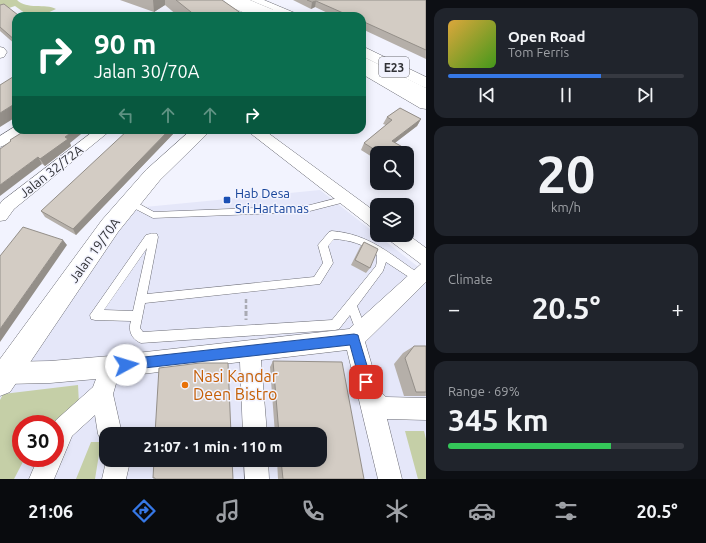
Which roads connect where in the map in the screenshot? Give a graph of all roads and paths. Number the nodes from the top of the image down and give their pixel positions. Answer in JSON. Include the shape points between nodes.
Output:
{"nodes":[{"id":1,"x":226,"y":0,"type":"edge"},
{"id":2,"x":232,"y":0,"type":"edge"},
{"id":3,"x":253,"y":0,"type":"edge"},
{"id":4,"x":252,"y":12,"type":"edge"},
{"id":5,"x":260,"y":12,"type":"edge"},
{"id":6,"x":278,"y":12,"type":"edge"},
{"id":7,"x":282,"y":12,"type":"edge"},
{"id":8,"x":0,"y":50,"type":"edge"},
{"id":9,"x":366,"y":54,"type":"edge"},
{"id":10,"x":366,"y":54,"type":"edge"},
{"id":11,"x":0,"y":55,"type":"edge"},
{"id":12,"x":366,"y":63,"type":"edge"},
{"id":13,"x":366,"y":70,"type":"edge"},
{"id":14,"x":426,"y":83,"type":"edge"},
{"id":15,"x":426,"y":87,"type":"edge"},
{"id":16,"x":426,"y":95,"type":"edge"},
{"id":17,"x":426,"y":104,"type":"edge"},
{"id":18,"x":12,"y":134,"type":"edge"},
{"id":19,"x":99,"y":134,"type":"edge"},
{"id":20,"x":197,"y":134,"type":"edge"},
{"id":21,"x":260,"y":134,"type":"edge"},
{"id":22,"x":0,"y":142,"type":"edge"},
{"id":23,"x":346,"y":199,"type":"junction"},
{"id":24,"x":129,"y":202,"type":"junction"},
{"id":25,"x":0,"y":215,"type":"edge"},
{"id":26,"x":370,"y":217,"type":"edge"},
{"id":27,"x":404,"y":242,"type":"edge"},
{"id":28,"x":381,"y":253,"type":"junction"},
{"id":29,"x":426,"y":258,"type":"edge"},
{"id":30,"x":422,"y":274,"type":"edge"},
{"id":31,"x":140,"y":299,"type":"junction"},
{"id":32,"x":246,"y":304,"type":"dead end"},
{"id":33,"x":352,"y":305,"type":"junction"},
{"id":34,"x":137,"y":316,"type":"junction"},
{"id":35,"x":246,"y":318,"type":"dead end"},
{"id":36,"x":358,"y":335,"type":"junction"},
{"id":37,"x":248,"y":341,"type":"junction"},
{"id":38,"x":110,"y":367,"type":"junction"},
{"id":39,"x":3,"y":377,"type":"edge"},
{"id":40,"x":102,"y":394,"type":"junction"},
{"id":41,"x":370,"y":396,"type":"junction"},
{"id":42,"x":426,"y":409,"type":"edge"},
{"id":43,"x":109,"y":427,"type":"edge"},
{"id":44,"x":254,"y":427,"type":"edge"},
{"id":45,"x":64,"y":428,"type":"edge"},
{"id":46,"x":47,"y":467,"type":"edge"},
{"id":47,"x":116,"y":467,"type":"edge"},
{"id":48,"x":256,"y":467,"type":"edge"},
{"id":49,"x":42,"y":479,"type":"edge"},
{"id":50,"x":114,"y":479,"type":"edge"},
{"id":51,"x":257,"y":479,"type":"edge"},
{"id":52,"x":390,"y":479,"type":"edge"}],
"edges":[{"from":1,"to":4,"type":"main road","bridge":true},
{"from":2,"to":5,"type":"main road"},
{"from":3,"to":6,"type":"main road"},
{"from":3,"to":7,"type":"main road"},
{"from":8,"to":11,"type":"street"},
{"from":9,"to":14,"type":"main road","number":"E23"},
{"from":10,"to":15,"type":"main road"},
{"from":12,"to":16,"type":"main road"},
{"from":13,"to":17,"type":"main road"},
{"from":18,"to":22,"type":"street"},
{"from":19,"to":25,"type":"street","name":"Jalan 32/72A","via":[[8,205]]},
{"from":20,"to":24,"type":"main road","name":"Jalan 19/70A","via":[[176,152]]},
{"from":21,"to":23,"type":"street"},
{"from":23,"to":24,"type":"lane","via":[[306,209],[153,215]]},
{"from":23,"to":26,"type":"street"},
{"from":24,"to":39,"type":"main road","name":"Jalan 19/70A"},
{"from":27,"to":29,"type":"street"},
{"from":28,"to":30,"type":"lane"},
{"from":28,"to":31,"type":"lane","via":[[374,246],[347,236],[332,235],[323,245],[328,263],[316,281]]},
{"from":28,"to":33,"type":"lane","via":[[380,268]]},
{"from":30,"to":36,"type":"street"},
{"from":31,"to":34,"type":"lane"},
{"from":31,"to":34,"type":"lane","via":[[154,237],[149,238],[95,315]]},
{"from":32,"to":35,"type":"path"},
{"from":33,"to":36,"type":"lane"},
{"from":33,"to":37,"type":"lane","via":[[335,324]]},
{"from":34,"to":37,"type":"lane","via":[[134,329],[141,338]]},
{"from":36,"to":37,"type":"street"},
{"from":36,"to":41,"type":"street"},
{"from":37,"to":38,"type":"street"},
{"from":37,"to":44,"type":"street"},
{"from":38,"to":39,"type":"street"},
{"from":38,"to":40,"type":"street"},
{"from":40,"to":43,"type":"street"},
{"from":40,"to":45,"type":"street"},
{"from":41,"to":42,"type":"street","via":[[381,408]]},
{"from":41,"to":52,"type":"street"},
{"from":46,"to":49,"type":"street"},
{"from":47,"to":50,"type":"street"},
{"from":48,"to":51,"type":"street"}]}
